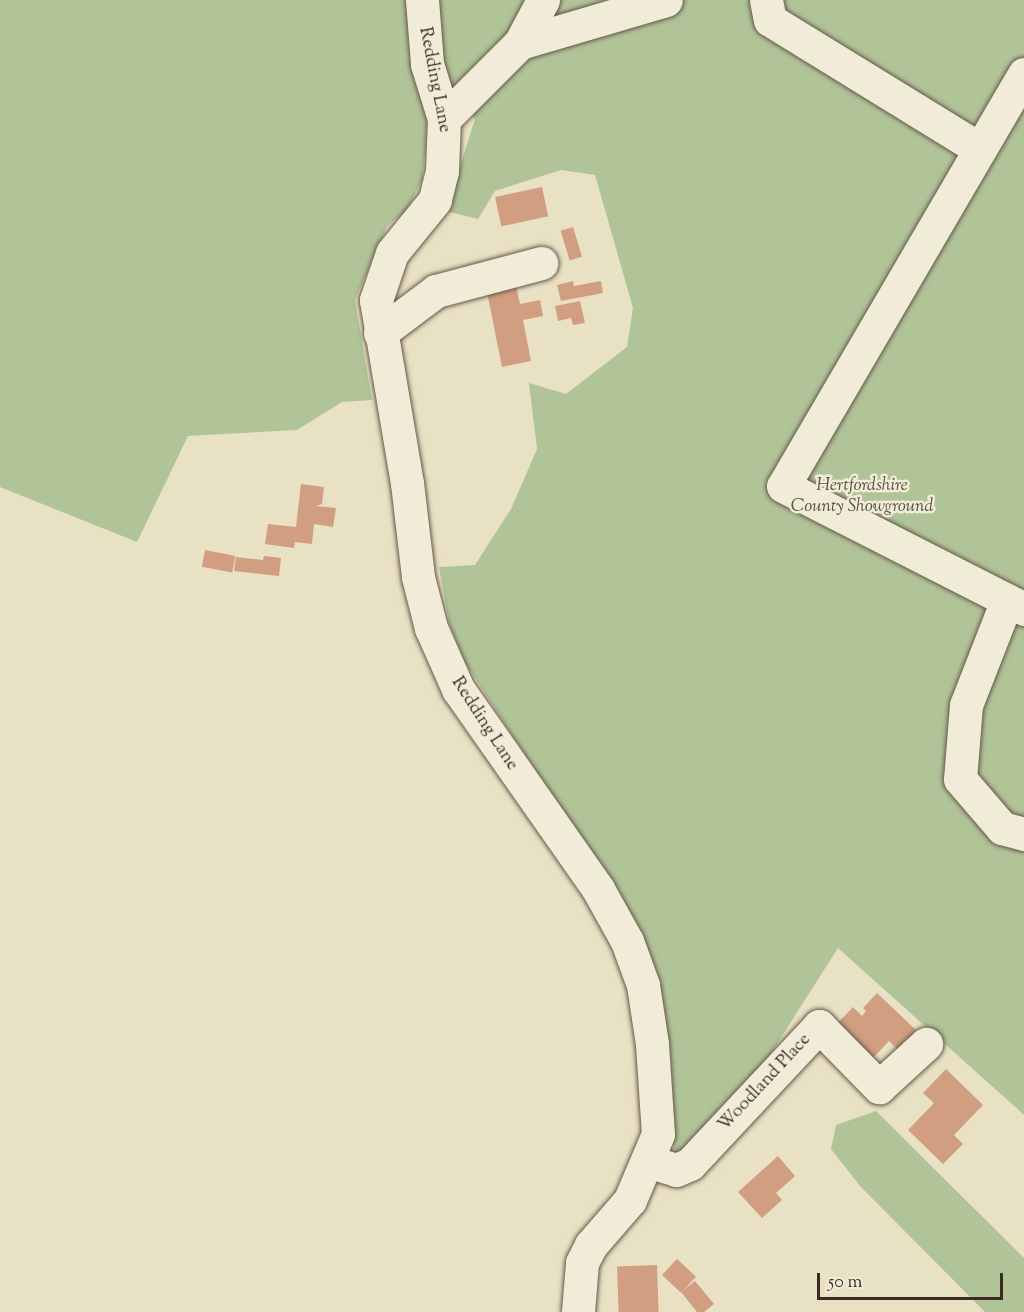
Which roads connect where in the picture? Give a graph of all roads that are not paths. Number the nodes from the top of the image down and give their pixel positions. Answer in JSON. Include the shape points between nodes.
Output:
{"nodes":[{"id":1,"x":422,"y":0,"type":"edge"},
{"id":2,"x":543,"y":0,"type":"edge"},
{"id":3,"x":666,"y":0,"type":"edge"},
{"id":4,"x":766,"y":0,"type":"edge"},
{"id":5,"x":520,"y":43,"type":"junction"},
{"id":6,"x":1024,"y":74,"type":"edge"},
{"id":7,"x":444,"y":118,"type":"junction"},
{"id":8,"x":980,"y":150,"type":"junction"},
{"id":9,"x":541,"y":263,"type":"dead end"},
{"id":10,"x":380,"y":333,"type":"junction"},
{"id":11,"x":1015,"y":604,"type":"edge"},
{"id":12,"x":1024,"y":834,"type":"edge"},
{"id":13,"x":926,"y":1044,"type":"dead end"},
{"id":14,"x":647,"y":1161,"type":"junction"},
{"id":15,"x":578,"y":1312,"type":"edge"}],
"edges":[{"from":1,"to":7,"type":"street","name":"Redding Lane","via":[[427,64]]},
{"from":2,"to":5,"type":"street"},
{"from":3,"to":5,"type":"street"},
{"from":4,"to":8,"type":"street","via":[[770,20]]},
{"from":5,"to":7,"type":"street"},
{"from":6,"to":8,"type":"street"},
{"from":7,"to":10,"type":"street","name":"Redding Lane","via":[[446,142],[435,200],[392,253],[381,278],[376,300]]},
{"from":8,"to":11,"type":"street","via":[[783,486]]},
{"from":9,"to":10,"type":"street","via":[[436,291]]},
{"from":10,"to":14,"type":"street","name":"Redding Lane","via":[[407,483],[418,577],[430,628],[458,689],[598,889],[627,941],[643,985],[659,1102],[658,1134]]},
{"from":11,"to":12,"type":"street","via":[[966,705],[960,779],[1002,828]]},
{"from":13,"to":14,"type":"street","name":"Woodland Place","via":[[879,1087],[819,1026],[690,1164],[676,1170]]},
{"from":14,"to":15,"type":"street","name":"Redding Lane","via":[[630,1200],[591,1245],[582,1263]]}]}
